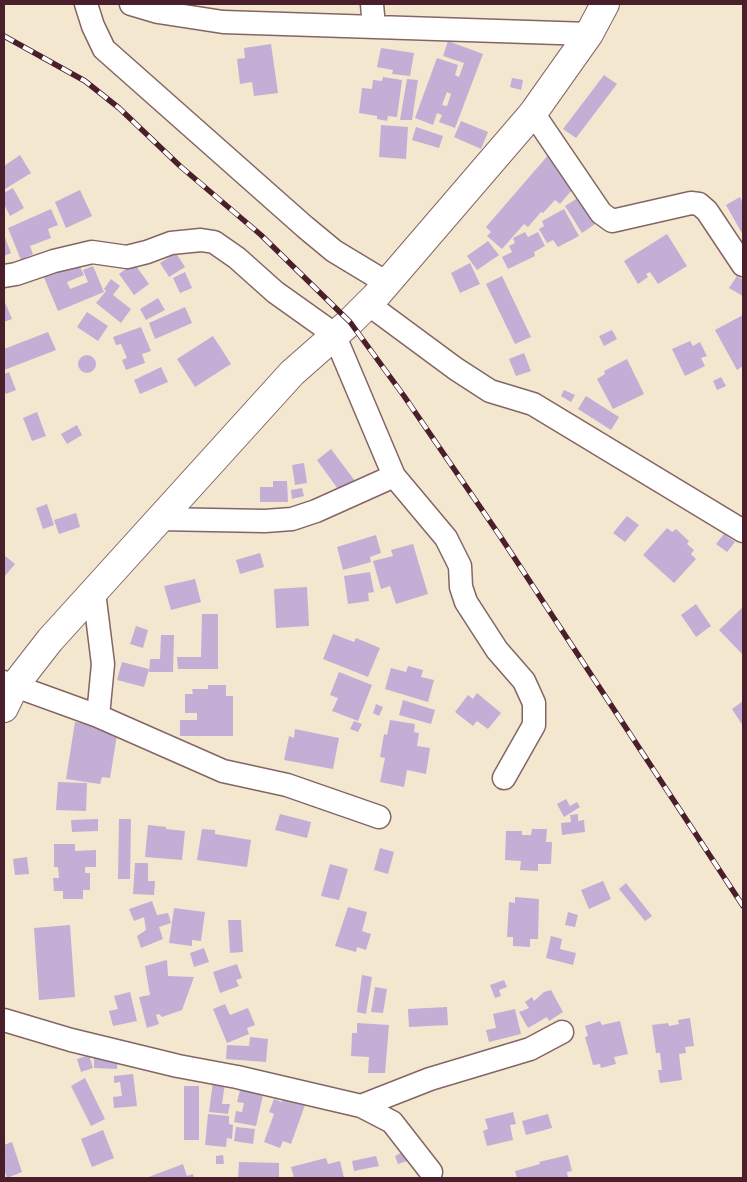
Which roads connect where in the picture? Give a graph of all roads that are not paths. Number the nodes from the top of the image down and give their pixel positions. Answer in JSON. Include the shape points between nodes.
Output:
{"nodes":[{"id":1,"x":86,"y":4,"type":"edge"},
{"id":2,"x":131,"y":4,"type":"edge"},
{"id":3,"x":236,"y":4,"type":"edge"},
{"id":4,"x":372,"y":4,"type":"edge"},
{"id":5,"x":605,"y":4,"type":"edge"},
{"id":6,"x":224,"y":22,"type":"junction"},
{"id":7,"x":374,"y":27,"type":"junction"},
{"id":8,"x":589,"y":34,"type":"junction"},
{"id":9,"x":533,"y":112,"type":"junction"},
{"id":10,"x":743,"y":264,"type":"edge"},
{"id":11,"x":4,"y":276,"type":"edge"},
{"id":12,"x":387,"y":283,"type":"junction"},
{"id":13,"x":368,"y":304,"type":"junction"},
{"id":14,"x":334,"y":334,"type":"junction"},
{"id":15,"x":394,"y":476,"type":"junction"},
{"id":16,"x":158,"y":519,"type":"junction"},
{"id":17,"x":740,"y":523,"type":"edge"},
{"id":18,"x":94,"y":592,"type":"junction"},
{"id":19,"x":7,"y":692,"type":"edge"},
{"id":20,"x":98,"y":716,"type":"junction"},
{"id":21,"x":504,"y":778,"type":"dead end"},
{"id":22,"x":378,"y":817,"type":"dead end"},
{"id":23,"x":4,"y":1020,"type":"edge"},
{"id":24,"x":562,"y":1032,"type":"dead end"},
{"id":25,"x":361,"y":1106,"type":"junction"},
{"id":26,"x":431,"y":1172,"type":"dead end"}],
"edges":[{"from":1,"to":12,"type":"street","via":[[104,48],[312,233],[334,251]]},
{"from":2,"to":6,"type":"street","via":[[158,12]]},
{"from":3,"to":6,"type":"street"},
{"from":4,"to":7,"type":"street"},
{"from":5,"to":8,"type":"main road"},
{"from":6,"to":7,"type":"street"},
{"from":7,"to":8,"type":"street"},
{"from":8,"to":9,"type":"main road"},
{"from":9,"to":10,"type":"street","via":[[601,214],[612,221],[691,203],[699,204]]},
{"from":9,"to":12,"type":"main road"},
{"from":11,"to":14,"type":"street","via":[[92,252],[127,257],[170,243],[214,242]]},
{"from":12,"to":13,"type":"main road"},
{"from":13,"to":14,"type":"main road"},
{"from":13,"to":17,"type":"street","via":[[490,391],[533,404]]},
{"from":14,"to":15,"type":"street"},
{"from":14,"to":16,"type":"main road","via":[[292,372]]},
{"from":15,"to":16,"type":"street","via":[[292,519]]},
{"from":15,"to":21,"type":"street","via":[[446,538],[460,566],[466,602],[497,650],[524,681],[534,703],[534,725]]},
{"from":16,"to":18,"type":"main road"},
{"from":18,"to":19,"type":"main road"},
{"from":18,"to":20,"type":"street","via":[[103,664]]},
{"from":19,"to":20,"type":"street"},
{"from":20,"to":22,"type":"street","via":[[223,771],[287,785]]},
{"from":23,"to":25,"type":"street","via":[[178,1066],[254,1080]]},
{"from":24,"to":25,"type":"street","via":[[530,1048],[430,1079]]},
{"from":25,"to":26,"type":"street","via":[[392,1122]]}]}
